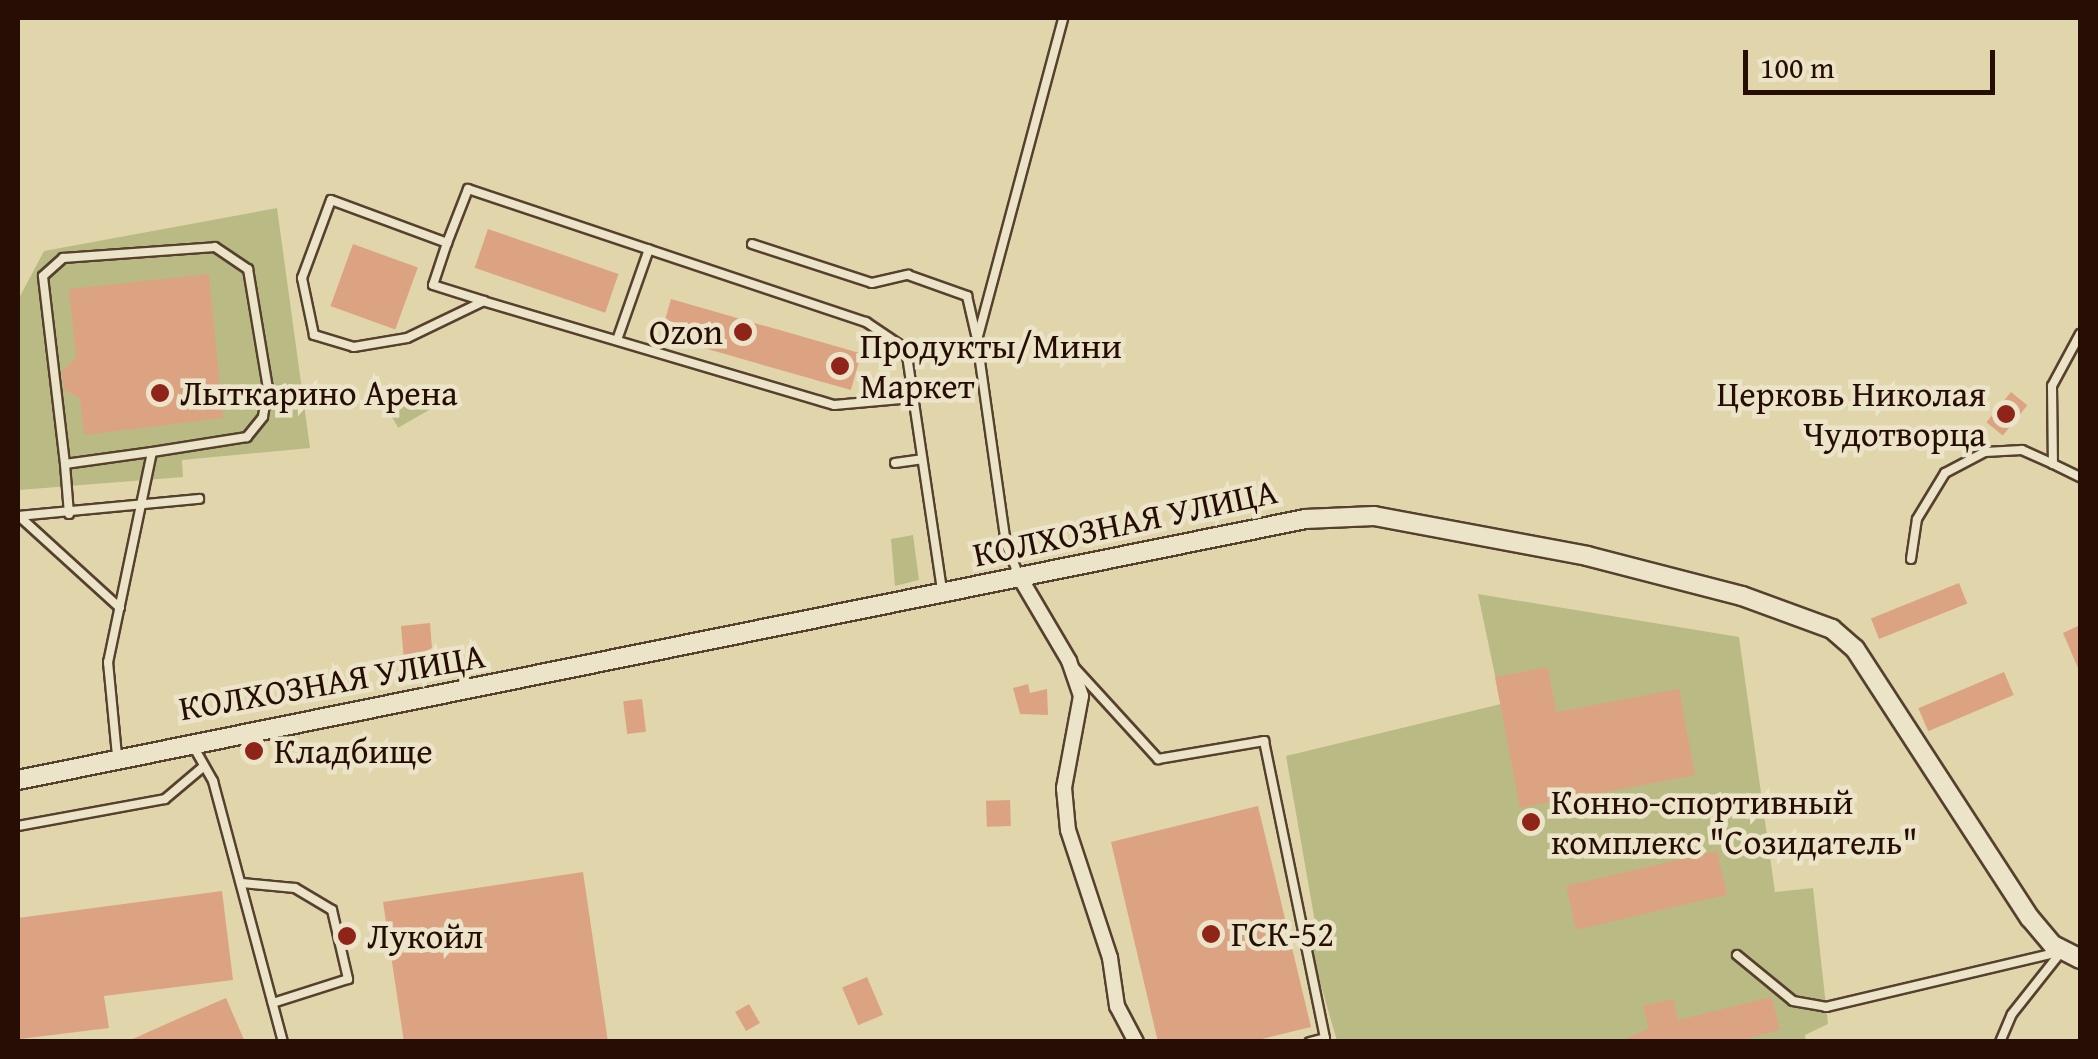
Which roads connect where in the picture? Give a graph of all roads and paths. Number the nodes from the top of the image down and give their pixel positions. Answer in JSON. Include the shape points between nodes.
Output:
{"nodes":[{"id":1,"x":1063,"y":18,"type":"edge"},
{"id":2,"x":448,"y":243,"type":"junction"},
{"id":3,"x":752,"y":244,"type":"dead end"},
{"id":4,"x":649,"y":249,"type":"junction"},
{"id":5,"x":484,"y":300,"type":"junction"},
{"id":6,"x":2080,"y":334,"type":"edge"},
{"id":7,"x":617,"y":340,"type":"junction"},
{"id":8,"x":977,"y":340,"type":"junction"},
{"id":9,"x":912,"y":398,"type":"junction"},
{"id":10,"x":152,"y":452,"type":"junction"},
{"id":11,"x":922,"y":459,"type":"junction"},
{"id":12,"x":894,"y":463,"type":"dead end"},
{"id":13,"x":65,"y":464,"type":"junction"},
{"id":14,"x":2053,"y":464,"type":"junction"},
{"id":15,"x":2080,"y":477,"type":"edge"},
{"id":16,"x":198,"y":499,"type":"dead end"},
{"id":17,"x":142,"y":505,"type":"junction"},
{"id":18,"x":69,"y":514,"type":"junction"},
{"id":19,"x":18,"y":516,"type":"edge"},
{"id":20,"x":1911,"y":559,"type":"dead end"},
{"id":21,"x":1018,"y":576,"type":"junction"},
{"id":22,"x":942,"y":594,"type":"junction"},
{"id":23,"x":120,"y":608,"type":"junction"},
{"id":24,"x":1069,"y":661,"type":"junction"},
{"id":25,"x":190,"y":740,"type":"junction"},
{"id":26,"x":117,"y":756,"type":"junction"},
{"id":27,"x":204,"y":766,"type":"junction"},
{"id":28,"x":18,"y":780,"type":"edge"},
{"id":29,"x":177,"y":790,"type":"junction"},
{"id":30,"x":178,"y":804,"type":"dead end"},
{"id":31,"x":18,"y":826,"type":"edge"},
{"id":32,"x":242,"y":882,"type":"junction"},
{"id":33,"x":2062,"y":951,"type":"junction"},
{"id":34,"x":1737,"y":955,"type":"dead end"},
{"id":35,"x":2080,"y":960,"type":"edge"},
{"id":36,"x":274,"y":1003,"type":"junction"},
{"id":37,"x":283,"y":1042,"type":"edge"},
{"id":38,"x":1136,"y":1042,"type":"edge"},
{"id":39,"x":1310,"y":1042,"type":"edge"},
{"id":40,"x":2000,"y":1042,"type":"edge"}],
"edges":[{"from":1,"to":8,"type":"lane"},
{"from":2,"to":4,"type":"lane","via":[[468,189]]},
{"from":2,"to":5,"type":"lane","via":[[433,285]]},
{"from":2,"to":5,"type":"lane","via":[[331,200],[302,278],[314,334],[354,347],[407,338]]},
{"from":3,"to":8,"type":"lane","via":[[872,282],[908,276],[967,296]]},
{"from":4,"to":7,"type":"lane"},
{"from":4,"to":9,"type":"lane","via":[[866,322],[906,349]]},
{"from":5,"to":7,"type":"lane"},
{"from":6,"to":14,"type":"lane","via":[[2052,386]]},
{"from":7,"to":9,"type":"lane","via":[[834,406]]},
{"from":8,"to":21,"type":"lane","via":[[1006,544]]},
{"from":9,"to":11,"type":"lane"},
{"from":10,"to":13,"type":"lane"},
{"from":10,"to":13,"type":"lane","via":[[247,437],[263,417],[268,388],[248,269],[215,247],[63,258],[43,276]]},
{"from":10,"to":17,"type":"lane"},
{"from":11,"to":12,"type":"lane"},
{"from":11,"to":22,"type":"lane"},
{"from":13,"to":18,"type":"lane"},
{"from":14,"to":15,"type":"lane"},
{"from":14,"to":20,"type":"lane","via":[[2022,450],[1985,452],[1945,473],[1917,519]]},
{"from":16,"to":17,"type":"lane"},
{"from":17,"to":18,"type":"lane"},
{"from":17,"to":23,"type":"lane"},
{"from":18,"to":19,"type":"lane"},
{"from":19,"to":23,"type":"lane"},
{"from":21,"to":22,"type":"street","name":"КОЛХОЗНАЯ УЛИЦА"},
{"from":21,"to":24,"type":"street"},
{"from":21,"to":33,"type":"street","name":"КОЛХОЗНАЯ УЛИЦА","via":[[1305,519],[1374,516],[1587,556],[1810,618],[1855,649],[2030,918]]},
{"from":22,"to":25,"type":"street","name":"КОЛХОЗНАЯ УЛИЦА"},
{"from":23,"to":26,"type":"lane","via":[[108,662]]},
{"from":24,"to":38,"type":"street","via":[[1081,696],[1064,788],[1068,830],[1110,958],[1117,1006]]},
{"from":24,"to":39,"type":"lane","via":[[1158,759],[1264,741],[1325,1038]]},
{"from":25,"to":26,"type":"street","name":"КОЛХОЗНАЯ УЛИЦА"},
{"from":25,"to":27,"type":"lane"},
{"from":26,"to":28,"type":"street","name":"КОЛХОЗНАЯ УЛИЦА"},
{"from":27,"to":29,"type":"lane"},
{"from":27,"to":32,"type":"lane"},
{"from":29,"to":30,"type":"lane"},
{"from":29,"to":31,"type":"lane","via":[[134,808]]},
{"from":32,"to":36,"type":"lane"},
{"from":32,"to":36,"type":"lane","via":[[296,888],[332,910],[348,979]]},
{"from":33,"to":34,"type":"lane","via":[[1826,1008],[1793,1000]]},
{"from":33,"to":35,"type":"street","name":"КОЛХОЗНАЯ УЛИЦА"},
{"from":33,"to":40,"type":"lane","via":[[2012,1014]]},
{"from":36,"to":37,"type":"lane"}]}
